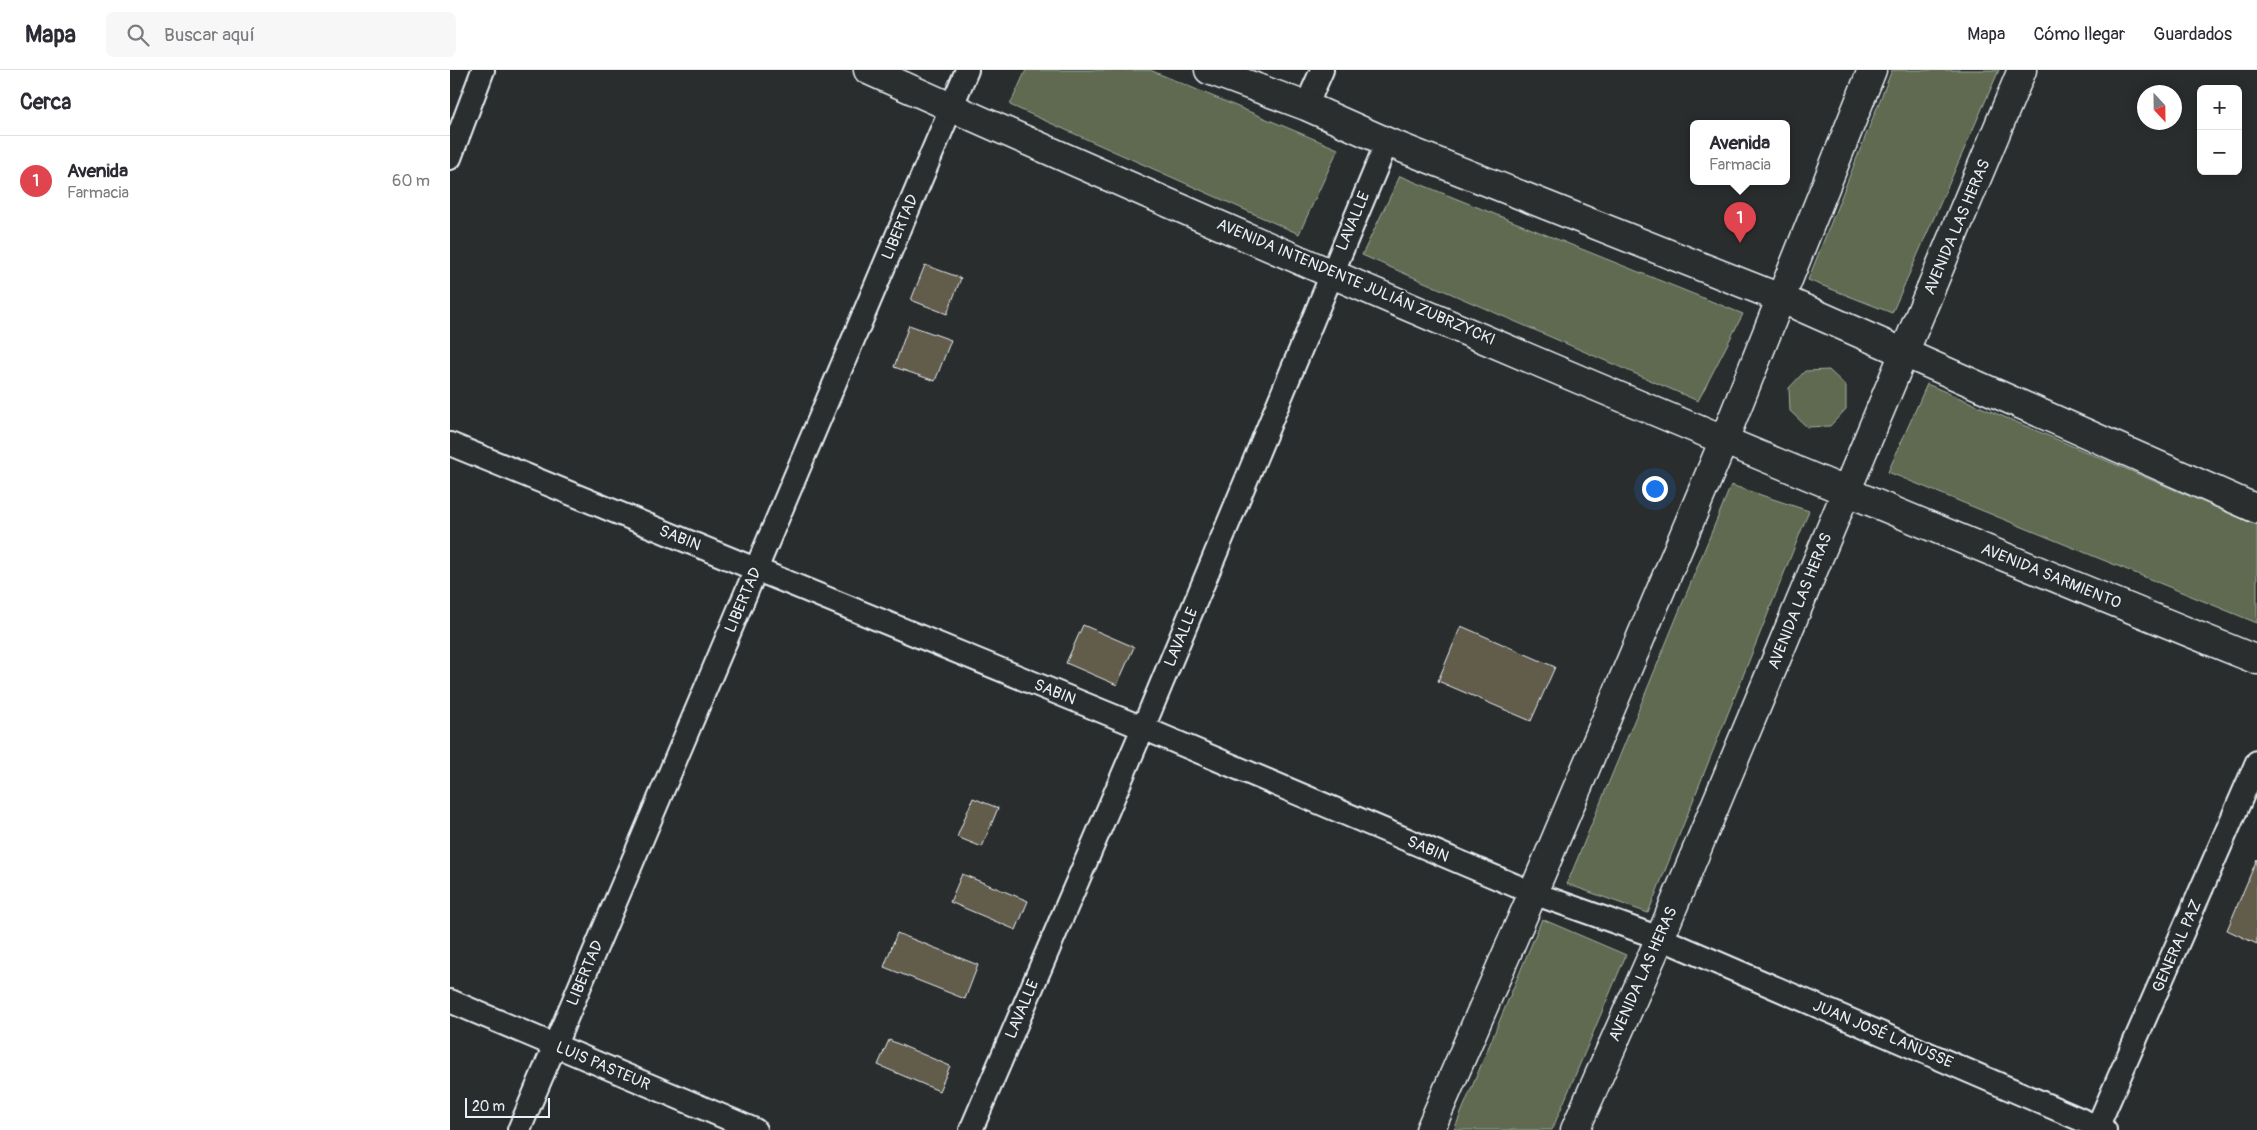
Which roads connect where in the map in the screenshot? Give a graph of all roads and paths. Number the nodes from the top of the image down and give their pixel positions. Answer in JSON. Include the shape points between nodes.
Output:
{"nodes":[{"id":1,"x":482,"y":70,"type":"edge"},
{"id":2,"x":868,"y":70,"type":"edge"},
{"id":3,"x":967,"y":70,"type":"edge"},
{"id":4,"x":1209,"y":70,"type":"edge"},
{"id":5,"x":1322,"y":70,"type":"edge"},
{"id":6,"x":1872,"y":70,"type":"edge"},
{"id":7,"x":2022,"y":70,"type":"edge"},
{"id":8,"x":1306,"y":106,"type":"junction"},
{"id":9,"x":950,"y":107,"type":"junction"},
{"id":10,"x":1387,"y":142,"type":"junction"},
{"id":11,"x":450,"y":158,"type":"edge"},
{"id":12,"x":1332,"y":272,"type":"junction"},
{"id":13,"x":1780,"y":298,"type":"junction"},
{"id":14,"x":1904,"y":354,"type":"junction"},
{"id":15,"x":1724,"y":440,"type":"junction"},
{"id":16,"x":450,"y":444,"type":"edge"},
{"id":17,"x":1844,"y":492,"type":"junction"},
{"id":18,"x":2257,"y":509,"type":"edge"},
{"id":19,"x":756,"y":568,"type":"junction"},
{"id":20,"x":2257,"y":660,"type":"edge"},
{"id":21,"x":1143,"y":728,"type":"junction"},
{"id":22,"x":2257,"y":762,"type":"edge"},
{"id":23,"x":1534,"y":894,"type":"junction"},
{"id":24,"x":1660,"y":938,"type":"junction"},
{"id":25,"x":450,"y":1001,"type":"edge"},
{"id":26,"x":554,"y":1045,"type":"junction"},
{"id":27,"x":2100,"y":1129,"type":"edge"},
{"id":28,"x":519,"y":1130,"type":"edge"},
{"id":29,"x":755,"y":1130,"type":"edge"},
{"id":30,"x":971,"y":1130,"type":"edge"},
{"id":31,"x":1430,"y":1130,"type":"edge"},
{"id":32,"x":1574,"y":1130,"type":"edge"}],
"edges":[{"from":1,"to":11,"type":"street"},
{"from":2,"to":9,"type":"main road","name":"AVENIDA INTENDENTE JULIÁN ZUBRZYCKI"},
{"from":3,"to":9,"type":"street","name":"LIBERTAD"},
{"from":4,"to":8,"type":"main road"},
{"from":5,"to":8,"type":"street"},
{"from":6,"to":13,"type":"main road"},
{"from":7,"to":14,"type":"main road","name":"AVENIDA LAS HERAS"},
{"from":8,"to":10,"type":"main road"},
{"from":9,"to":12,"type":"main road","name":"AVENIDA INTENDENTE JULIÁN ZUBRZYCKI"},
{"from":9,"to":19,"type":"street","name":"LIBERTAD"},
{"from":10,"to":12,"type":"street","name":"LAVALLE"},
{"from":10,"to":13,"type":"main road"},
{"from":12,"to":15,"type":"main road","name":"AVENIDA INTENDENTE JULIÁN ZUBRZYCKI"},
{"from":12,"to":21,"type":"street","name":"LAVALLE"},
{"from":13,"to":14,"type":"main road"},
{"from":13,"to":15,"type":"main road"},
{"from":14,"to":17,"type":"main road","name":"AVENIDA LAS HERAS"},
{"from":14,"to":18,"type":"main road"},
{"from":15,"to":17,"type":"main road","name":"AVENIDA INTENDENTE JULIÁN ZUBRZYCKI"},
{"from":15,"to":23,"type":"main road"},
{"from":16,"to":19,"type":"street","name":"SABIN"},
{"from":17,"to":20,"type":"main road","name":"AVENIDA SARMIENTO"},
{"from":17,"to":24,"type":"main road","name":"AVENIDA LAS HERAS"},
{"from":19,"to":21,"type":"street","name":"SABIN"},
{"from":19,"to":26,"type":"street","name":"LIBERTAD"},
{"from":21,"to":23,"type":"street","name":"SABIN"},
{"from":21,"to":30,"type":"street","name":"LAVALLE"},
{"from":22,"to":27,"type":"street","name":"GENERAL PAZ"},
{"from":23,"to":24,"type":"street","name":"SABIN"},
{"from":23,"to":31,"type":"main road"},
{"from":24,"to":27,"type":"street","name":"JUAN JOSÉ LANUSSE"},
{"from":24,"to":32,"type":"main road","name":"AVENIDA LAS HERAS"},
{"from":25,"to":26,"type":"street","name":"LUIS PASTEUR"},
{"from":26,"to":28,"type":"street","name":"LIBERTAD"},
{"from":26,"to":29,"type":"street","name":"LUIS PASTEUR"}]}
